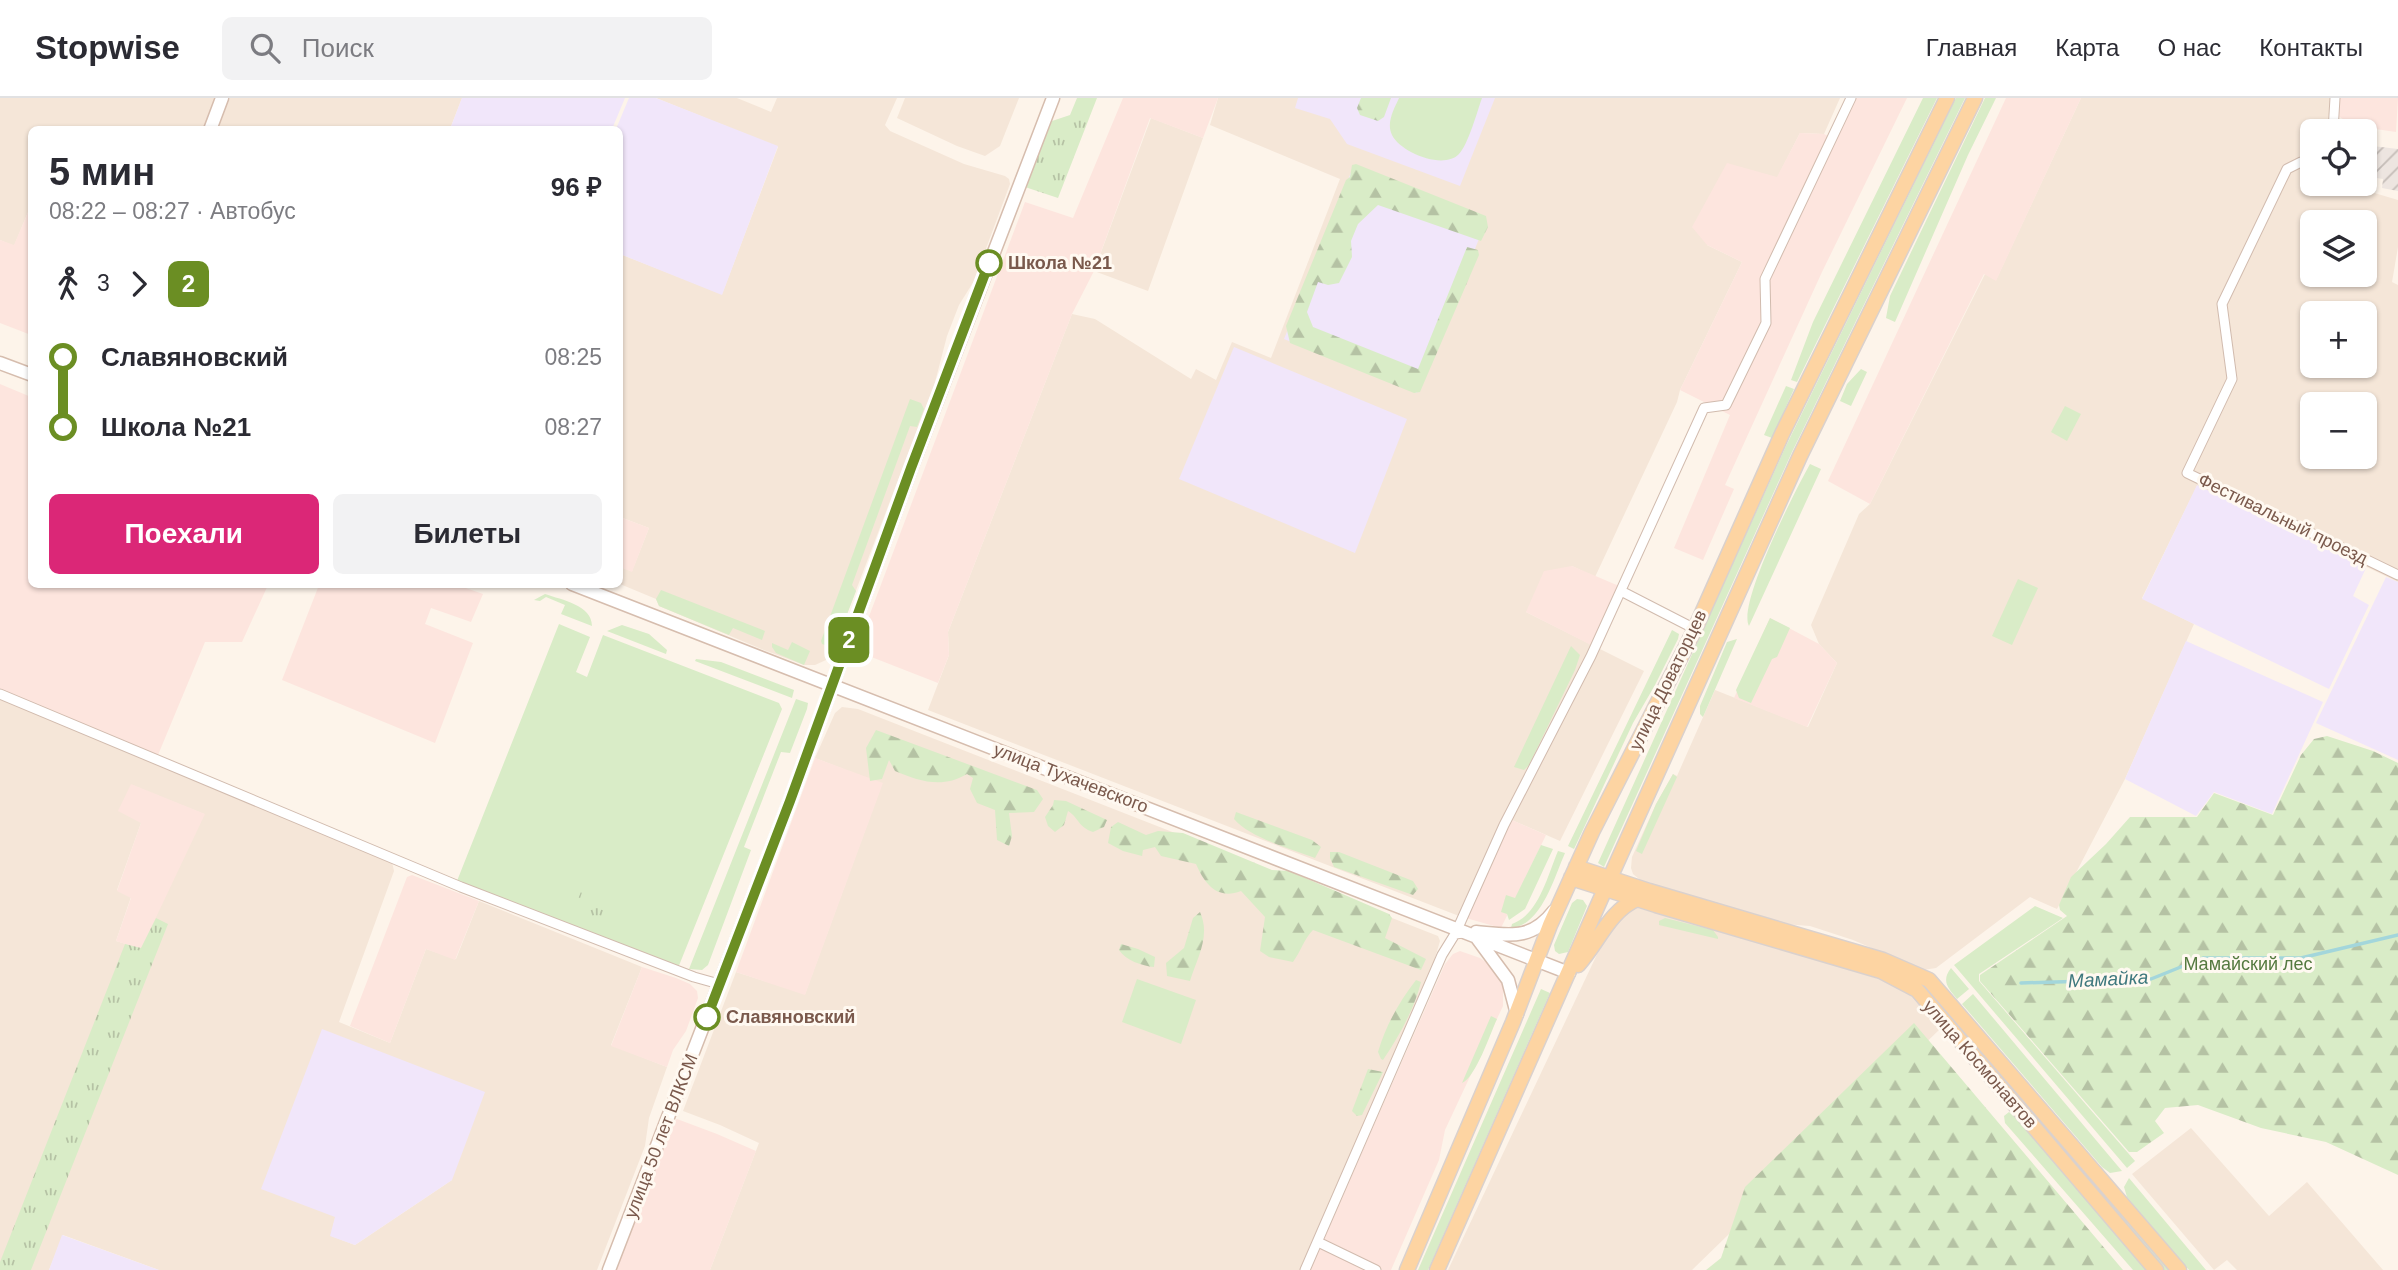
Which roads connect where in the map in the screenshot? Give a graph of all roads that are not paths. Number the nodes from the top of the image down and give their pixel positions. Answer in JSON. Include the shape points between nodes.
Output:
{"nodes":[{"id":1,"x":222,"y":98,"type":"edge"},
{"id":2,"x":1053,"y":98,"type":"edge"},
{"id":3,"x":1851,"y":98,"type":"edge"},
{"id":4,"x":1947,"y":98,"type":"edge"},
{"id":5,"x":1975,"y":98,"type":"edge"},
{"id":6,"x":2335,"y":98,"type":"edge"},
{"id":7,"x":2334,"y":119,"type":"edge"},
{"id":8,"x":212,"y":126,"type":"edge"},
{"id":9,"x":2300,"y":162,"type":"edge"},
{"id":10,"x":0,"y":363,"type":"edge"},
{"id":11,"x":28,"y":374,"type":"edge"},
{"id":12,"x":2398,"y":575,"type":"edge"},
{"id":13,"x":582,"y":588,"type":"edge"},
{"id":14,"x":1621,"y":591,"type":"junction"},
{"id":15,"x":1695,"y":629,"type":"junction"},
{"id":16,"x":832,"y":685,"type":"junction"},
{"id":17,"x":0,"y":694,"type":"edge"},
{"id":18,"x":1621,"y":853,"type":"junction"},
{"id":19,"x":1574,"y":872,"type":"junction"},
{"id":20,"x":1602,"y":884,"type":"junction"},
{"id":21,"x":1639,"y":894,"type":"junction"},
{"id":22,"x":1559,"y":906,"type":"junction"},
{"id":23,"x":1466,"y":934,"type":"junction"},
{"id":24,"x":1537,"y":960,"type":"junction"},
{"id":25,"x":1569,"y":973,"type":"junction"},
{"id":26,"x":719,"y":984,"type":"junction"},
{"id":27,"x":1517,"y":1014,"type":"junction"},
{"id":28,"x":1318,"y":1242,"type":"junction"},
{"id":29,"x":609,"y":1270,"type":"edge"},
{"id":30,"x":1306,"y":1270,"type":"edge"},
{"id":31,"x":1377,"y":1270,"type":"edge"},
{"id":32,"x":1406,"y":1270,"type":"edge"},
{"id":33,"x":1437,"y":1270,"type":"edge"},
{"id":34,"x":2157,"y":1270,"type":"edge"},
{"id":35,"x":2179,"y":1270,"type":"edge"}],
"edges":[{"from":1,"to":8,"type":"street"},
{"from":2,"to":16,"type":"street","name":"улица 50 лет ВЛКСМ"},
{"from":3,"to":14,"type":"street","via":[[1765,278],[1766,323],[1726,405],[1704,408]]},
{"from":4,"to":15,"type":"main road","name":"улица Доваторцев","via":[[1782,434]]},
{"from":5,"to":18,"type":"main road","name":"улица Доваторцев","via":[[1800,457]]},
{"from":6,"to":7,"type":"street"},
{"from":9,"to":12,"type":"street","name":"Фестивальный проезд","via":[[2287,169],[2222,304],[2232,379],[2187,472]]},
{"from":10,"to":11,"type":"street"},
{"from":13,"to":16,"type":"street","name":"улица Тухачевского"},
{"from":14,"to":15,"type":"street"},
{"from":14,"to":23,"type":"street","via":[[1504,825]]},
{"from":15,"to":19,"type":"main road","name":"улица Доваторцев"},
{"from":16,"to":23,"type":"street","name":"улица Тухачевского"},
{"from":16,"to":26,"type":"street","name":"улица 50 лет ВЛКСМ"},
{"from":17,"to":26,"type":"street","via":[[461,887]]},
{"from":18,"to":20,"type":"main road","name":"улица Доваторцев"},
{"from":18,"to":21,"type":"main road"},
{"from":19,"to":20,"type":"main road"},
{"from":19,"to":22,"type":"main road","name":"улица Доваторцев"},
{"from":20,"to":21,"type":"main road"},
{"from":20,"to":25,"type":"main road","name":"улица Доваторцев"},
{"from":21,"to":25,"type":"main road","via":[[1615,913],[1586,957]]},
{"from":21,"to":34,"type":"main road","name":"улица Космонавтов","via":[[1881,971],[1917,990]]},
{"from":21,"to":35,"type":"main road","name":"улица Космонавтов","via":[[1883,960],[1929,981]]},
{"from":22,"to":23,"type":"street","via":[[1537,927],[1519,935]]},
{"from":22,"to":24,"type":"main road","name":"улица Доваторцев"},
{"from":23,"to":24,"type":"street","name":"улица Тухачевского"},
{"from":23,"to":27,"type":"street","via":[[1508,981]]},
{"from":23,"to":28,"type":"street","via":[[1455,934],[1442,955]]},
{"from":24,"to":25,"type":"street","name":"улица Тухачевского"},
{"from":24,"to":27,"type":"main road","name":"улица Доваторцев"},
{"from":25,"to":33,"type":"main road","name":"улица Доваторцев"},
{"from":26,"to":29,"type":"street","name":"улица 50 лет ВЛКСМ"},
{"from":27,"to":32,"type":"main road","name":"улица Доваторцев"},
{"from":28,"to":30,"type":"street"},
{"from":28,"to":31,"type":"street"}]}
